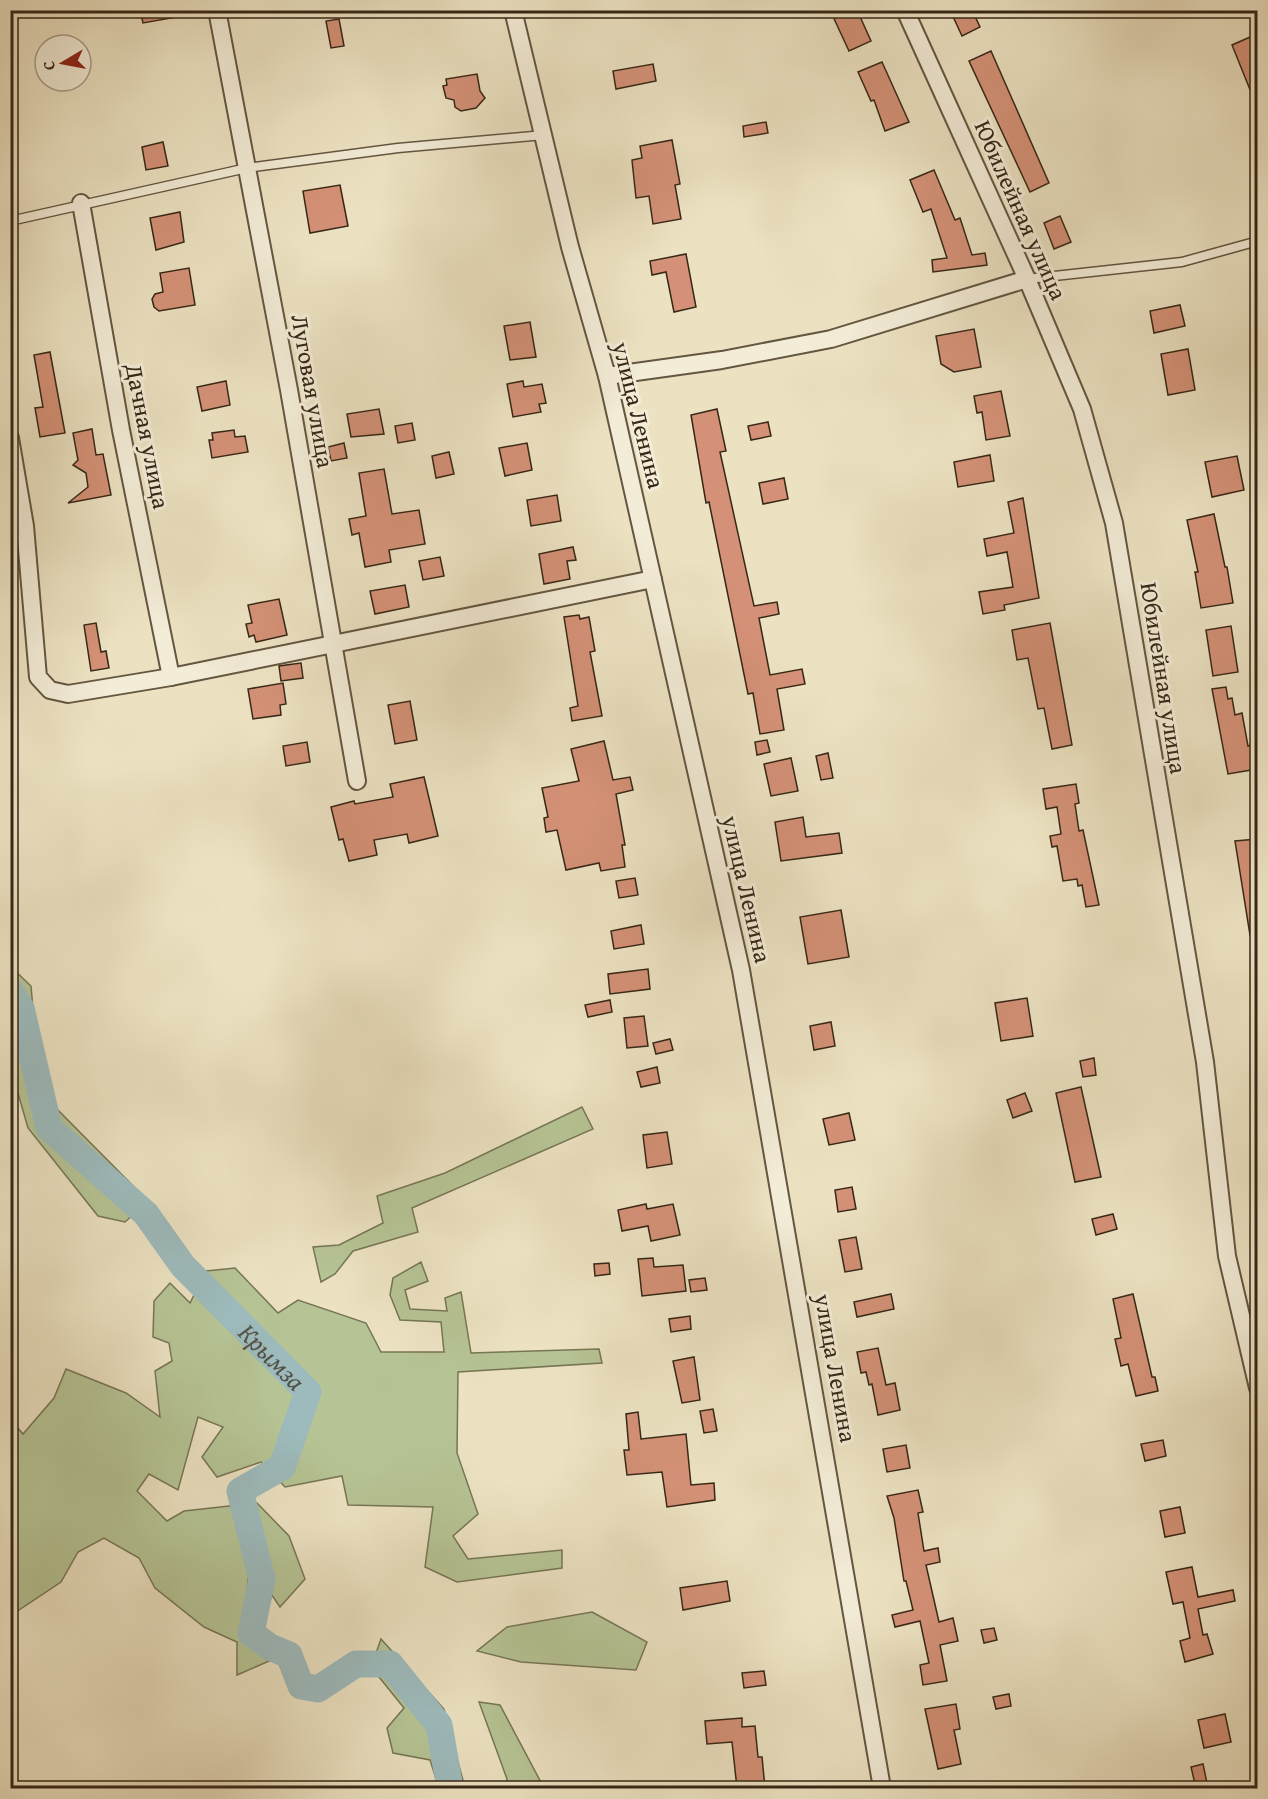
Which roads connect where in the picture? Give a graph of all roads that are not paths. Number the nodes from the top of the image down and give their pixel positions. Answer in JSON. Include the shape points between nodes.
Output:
{"nodes":[{"id":1,"x":217,"y":10,"type":"edge"},
{"id":2,"x":513,"y":10,"type":"edge"},
{"id":3,"x":905,"y":10,"type":"edge"},
{"id":4,"x":544,"y":135,"type":"junction"},
{"id":5,"x":247,"y":168,"type":"junction"},
{"id":6,"x":81,"y":203,"type":"junction"},
{"id":7,"x":10,"y":221,"type":"edge"},
{"id":8,"x":1257,"y":241,"type":"edge"},
{"id":9,"x":1027,"y":279,"type":"junction"},
{"id":10,"x":607,"y":375,"type":"junction"},
{"id":11,"x":10,"y":438,"type":"edge"},
{"id":12,"x":653,"y":579,"type":"junction"},
{"id":13,"x":333,"y":643,"type":"junction"},
{"id":14,"x":171,"y":677,"type":"junction"},
{"id":15,"x":357,"y":781,"type":"dead end"},
{"id":16,"x":1252,"y":1335,"type":"edge"},
{"id":17,"x":1257,"y":1388,"type":"edge"},
{"id":18,"x":882,"y":1788,"type":"edge"}],
"edges":[{"from":1,"to":5,"type":"street","name":"Луговая улица"},
{"from":2,"to":4,"type":"street","name":"улица Ленина"},
{"from":3,"to":9,"type":"street","name":"Юбилейная улица"},
{"from":4,"to":5,"type":"lane","via":[[399,148]]},
{"from":4,"to":10,"type":"street","name":"улица Ленина","via":[[570,247]]},
{"from":5,"to":6,"type":"lane"},
{"from":5,"to":13,"type":"street","name":"Луговая улица"},
{"from":6,"to":7,"type":"lane"},
{"from":6,"to":14,"type":"street","name":"Дачная улица","via":[[121,430]]},
{"from":8,"to":9,"type":"lane","via":[[1182,262]]},
{"from":9,"to":10,"type":"street","via":[[831,339],[722,360]]},
{"from":9,"to":16,"type":"street","name":"Юбилейная улица","via":[[1082,409],[1114,524],[1205,1062],[1227,1256]]},
{"from":10,"to":12,"type":"street","name":"улица Ленина"},
{"from":11,"to":14,"type":"street","via":[[26,526],[38,677],[50,690],[68,694]]},
{"from":12,"to":13,"type":"street"},
{"from":12,"to":18,"type":"street","name":"улица Ленина","via":[[741,970]]},
{"from":13,"to":14,"type":"street"},
{"from":13,"to":15,"type":"street","name":"Луговая улица"},
{"from":16,"to":17,"type":"street","name":"Юбилейная улица"}]}
